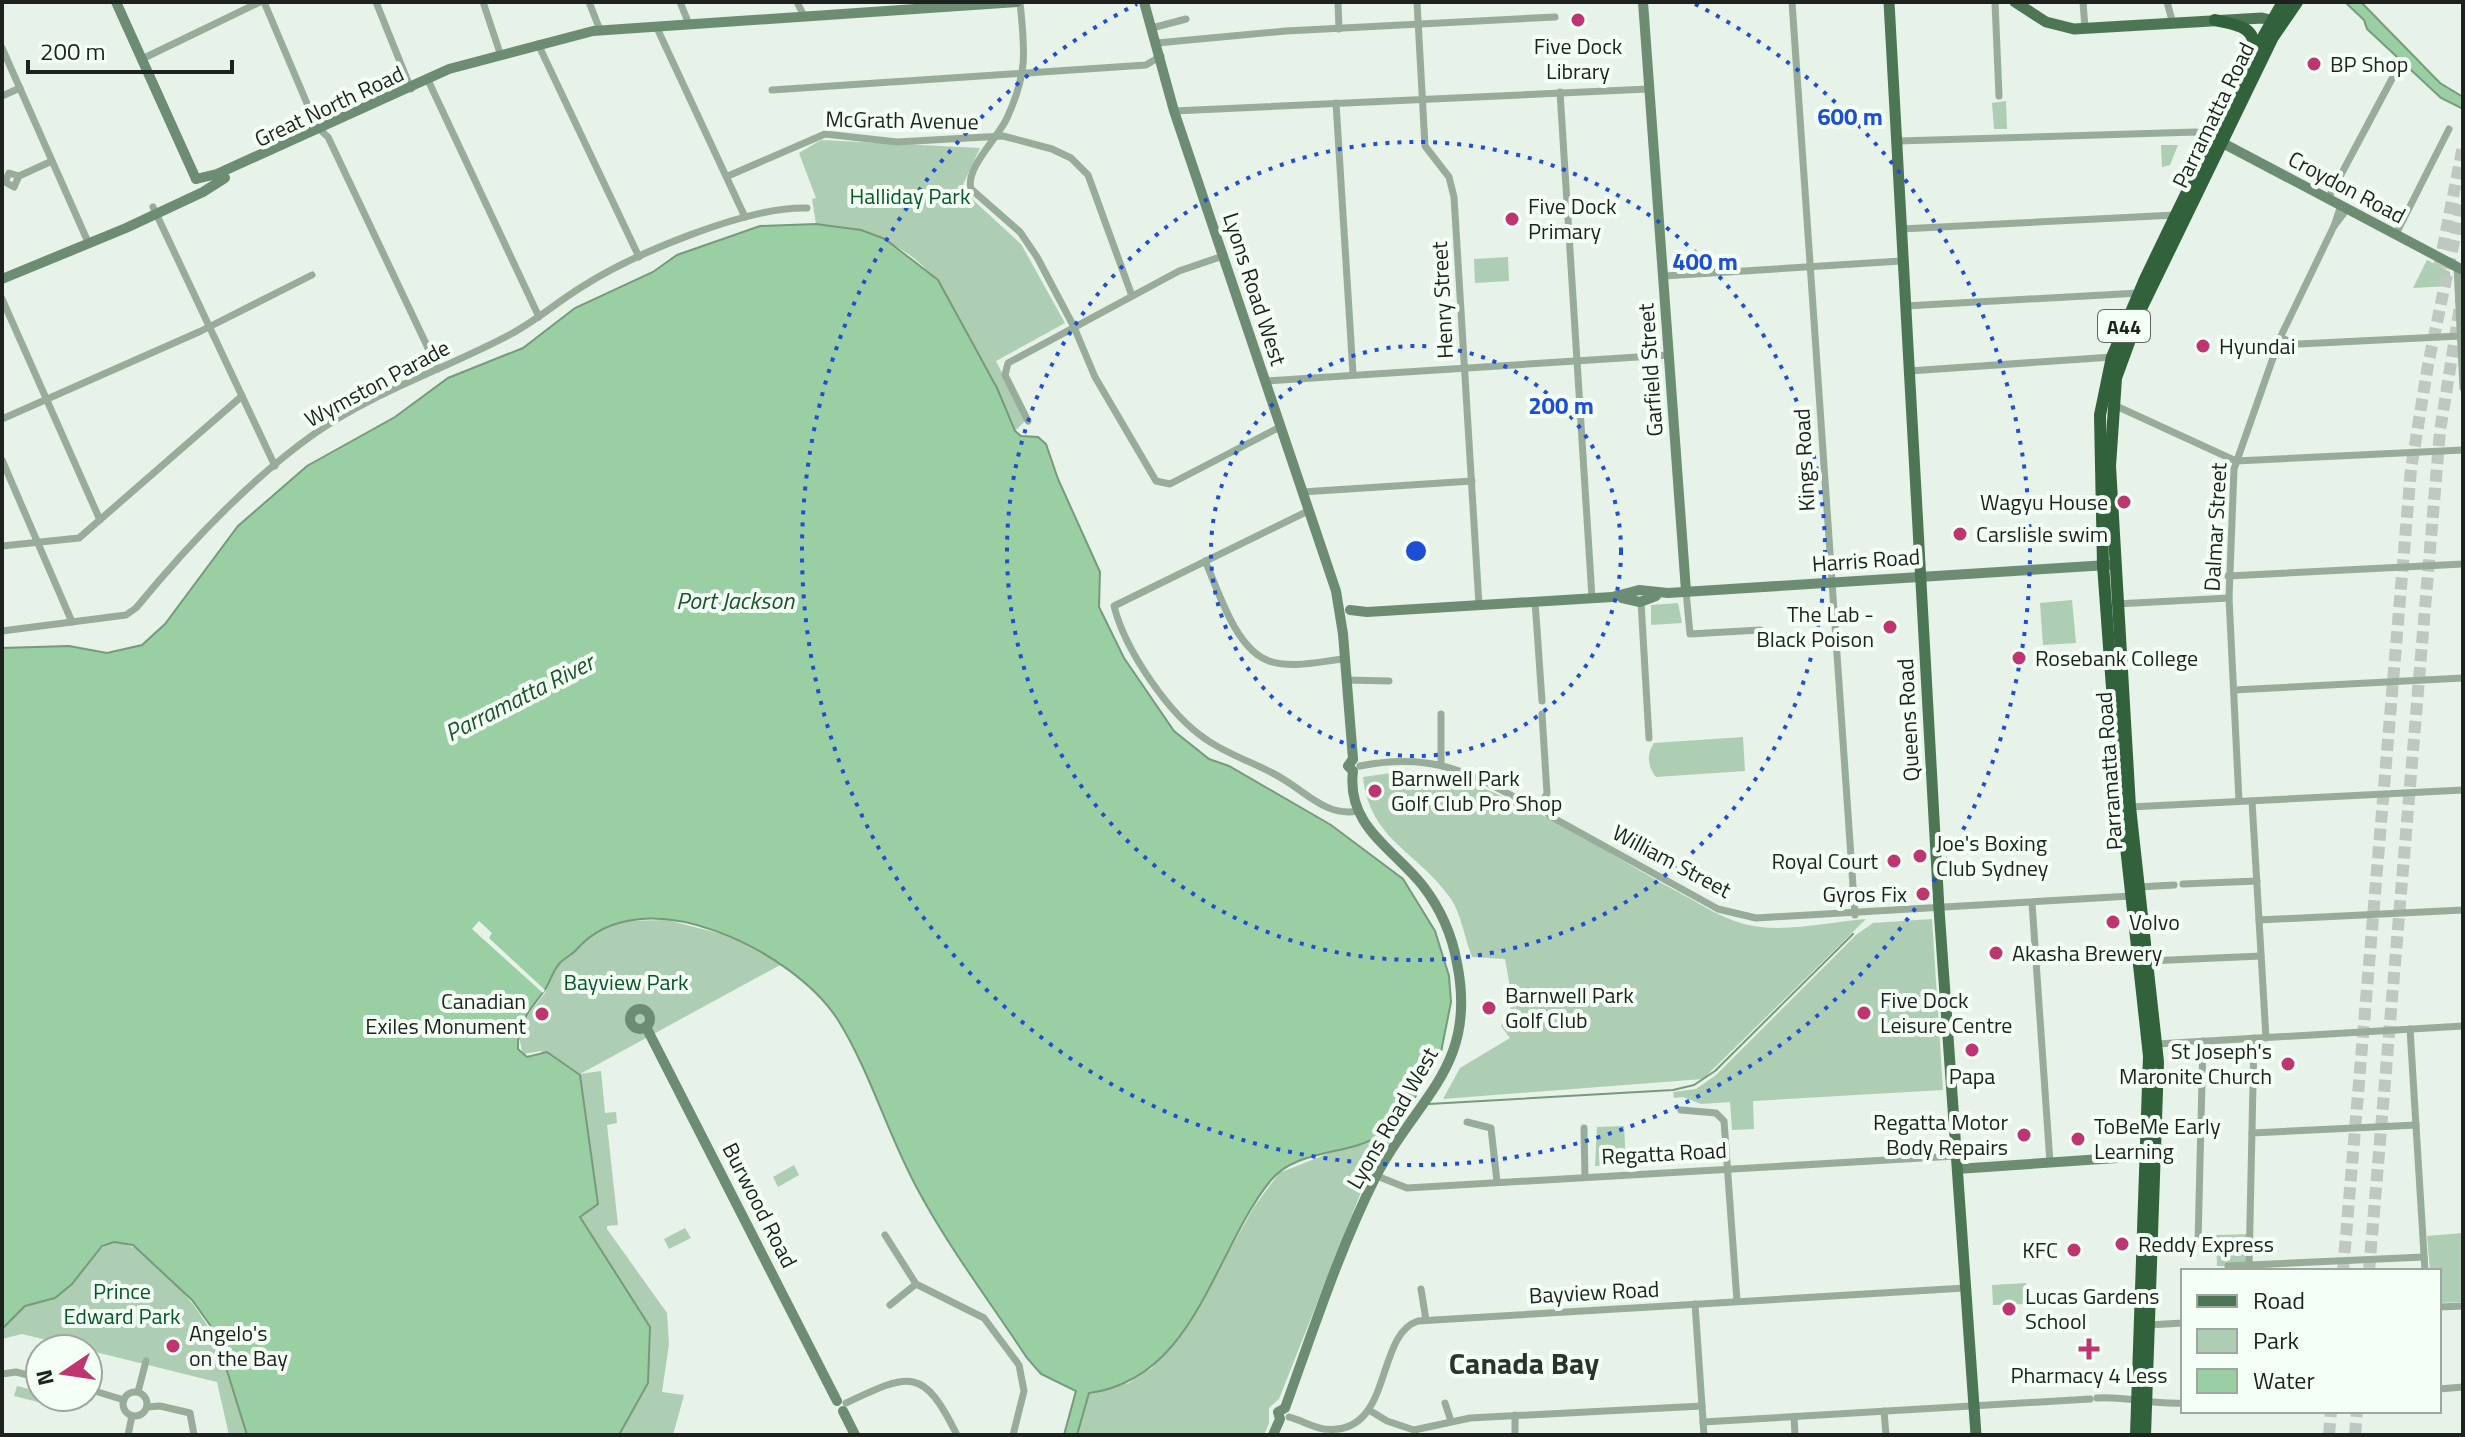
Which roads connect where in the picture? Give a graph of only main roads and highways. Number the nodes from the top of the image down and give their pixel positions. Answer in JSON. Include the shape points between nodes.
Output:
{"nodes":[{"id":1,"x":116,"y":2,"type":"edge"},
{"id":2,"x":1018,"y":2,"type":"edge"},
{"id":3,"x":1144,"y":2,"type":"edge"},
{"id":4,"x":1643,"y":2,"type":"edge"},
{"id":5,"x":1889,"y":2,"type":"edge"},
{"id":6,"x":2015,"y":2,"type":"edge"},
{"id":7,"x":2283,"y":2,"type":"edge"},
{"id":8,"x":2297,"y":2,"type":"edge"},
{"id":9,"x":952,"y":4,"type":"edge"},
{"id":10,"x":882,"y":7,"type":"edge"},
{"id":11,"x":2215,"y":20,"type":"junction"},
{"id":12,"x":2277,"y":21,"type":"junction"},
{"id":13,"x":2254,"y":53,"type":"junction"},
{"id":14,"x":2217,"y":141,"type":"junction"},
{"id":15,"x":199,"y":184,"type":"junction"},
{"id":16,"x":2460,"y":268,"type":"edge"},
{"id":17,"x":2,"y":279,"type":"edge"},
{"id":18,"x":2109,"y":564,"type":"junction"},
{"id":19,"x":1920,"y":576,"type":"junction"},
{"id":20,"x":1686,"y":591,"type":"junction"},
{"id":21,"x":1345,"y":613,"type":"junction"},
{"id":22,"x":2135,"y":892,"type":"junction"},
{"id":23,"x":646,"y":1027,"type":"dead end"},
{"id":24,"x":2146,"y":1156,"type":"junction"},
{"id":25,"x":1957,"y":1169,"type":"junction"},
{"id":26,"x":2140,"y":1401,"type":"junction"},
{"id":27,"x":855,"y":1435,"type":"edge"},
{"id":28,"x":1273,"y":1435,"type":"edge"},
{"id":29,"x":1976,"y":1435,"type":"edge"},
{"id":30,"x":2136,"y":1435,"type":"edge"},
{"id":31,"x":2145,"y":1435,"type":"edge"}],
"edges":[{"from":1,"to":15,"type":"main road"},
{"from":2,"to":9,"type":"main road","name":"Great North Road"},
{"from":3,"to":21,"type":"main road","name":"Lyons Road West","via":[[1174,111]]},
{"from":4,"to":20,"type":"main road","name":"Garfield Street"},
{"from":5,"to":19,"type":"main road","name":"Queens Road"},
{"from":6,"to":11,"type":"main road","via":[[2055,26]]},
{"from":7,"to":12,"type":"highway","name":"Parramatta Road","number":"A44"},
{"from":8,"to":12,"type":"highway","name":"Parramatta Road","number":"A44"},
{"from":9,"to":10,"type":"main road","name":"Great North Road"},
{"from":10,"to":15,"type":"main road","name":"Great North Road","via":[[600,30],[500,53]]},
{"from":11,"to":12,"type":"main road"},
{"from":11,"to":13,"type":"highway","via":[[2248,29]]},
{"from":12,"to":13,"type":"highway","name":"Parramatta Road","number":"A44"},
{"from":12,"to":14,"type":"highway","name":"Parramatta Road","number":"A44"},
{"from":13,"to":14,"type":"highway","name":"Parramatta Road","number":"A44"},
{"from":14,"to":16,"type":"main road","name":"Croydon Road"},
{"from":14,"to":18,"type":"highway","name":"Parramatta Road","number":"A44","via":[[2125,347],[2111,405]]},
{"from":14,"to":18,"type":"highway","name":"Parramatta Road","number":"A44","via":[[2175,215],[2112,357],[2099,429]]},
{"from":15,"to":17,"type":"main road","name":"Great North Road","via":[[88,242]]},
{"from":18,"to":19,"type":"main road","name":"Harris Road"},
{"from":18,"to":22,"type":"highway","name":"Parramatta Road","number":"A44"},
{"from":18,"to":22,"type":"highway","name":"Parramatta Road","number":"A44"},
{"from":19,"to":20,"type":"main road","name":"Harris Road"},
{"from":19,"to":25,"type":"main road","name":"Queens Road"},
{"from":20,"to":21,"type":"main road","name":"Harris Road"},
{"from":21,"to":28,"type":"main road","name":"Lyons Road West","via":[[1358,811],[1374,837],[1425,888],[1442,917],[1456,955],[1459,1030],[1430,1098],[1377,1176]]},
{"from":22,"to":24,"type":"highway","name":"Parramatta Road","number":"A44","via":[[2149,1056]]},
{"from":22,"to":26,"type":"highway","name":"Parramatta Road","number":"A44","via":[[2157,1044],[2152,1245]]},
{"from":23,"to":27,"type":"main road","name":"Burwood Road"},
{"from":24,"to":25,"type":"main road"},
{"from":24,"to":26,"type":"highway","name":"Parramatta Road","number":"A44"},
{"from":25,"to":29,"type":"main road","name":"Queens Road"},
{"from":26,"to":30,"type":"highway","name":"Parramatta Road","number":"A44"},
{"from":26,"to":31,"type":"highway","name":"Parramatta Road","number":"A44"}]}
